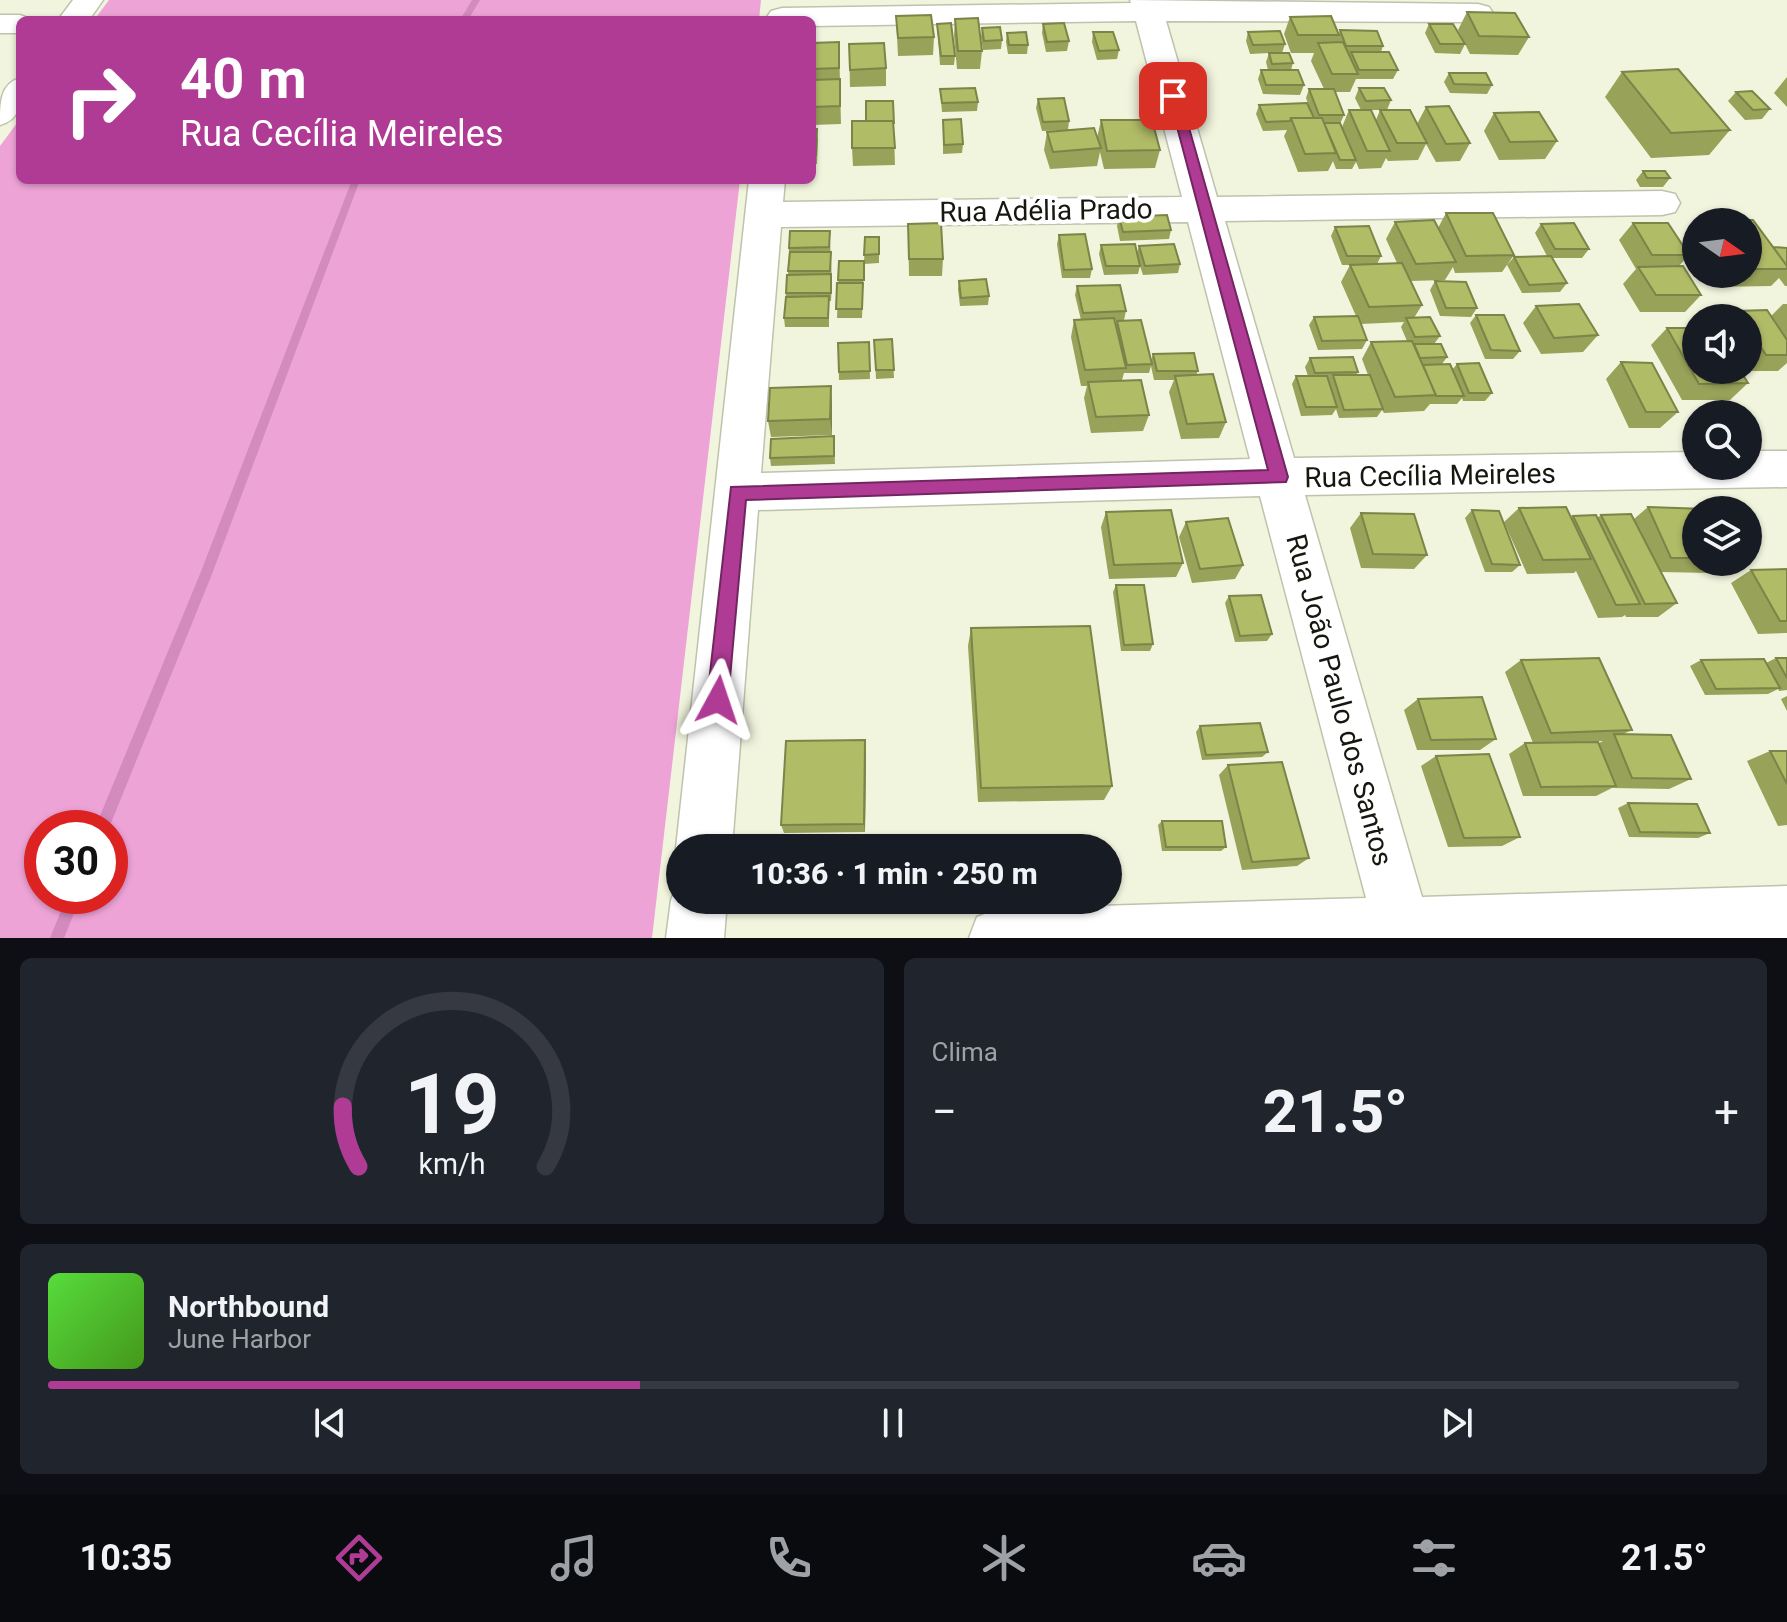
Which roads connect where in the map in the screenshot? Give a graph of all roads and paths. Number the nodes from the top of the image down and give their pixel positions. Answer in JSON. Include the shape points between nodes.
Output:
{"nodes":[{"id":1,"x":1147,"y":6,"type":"edge"},
{"id":2,"x":782,"y":12,"type":"edge"},
{"id":3,"x":1478,"y":13,"type":"edge"},
{"id":4,"x":16,"y":93,"type":"edge"},
{"id":5,"x":0,"y":114,"type":"edge"},
{"id":6,"x":766,"y":198,"type":"edge"},
{"id":7,"x":1662,"y":203,"type":"dead end"},
{"id":8,"x":1205,"y":207,"type":"junction"},
{"id":9,"x":1781,"y":476,"type":"edge"},
{"id":10,"x":1279,"y":477,"type":"junction"},
{"id":11,"x":738,"y":492,"type":"junction"},
{"id":12,"x":705,"y":834,"type":"edge"},
{"id":13,"x":698,"y":914,"type":"edge"},
{"id":14,"x":1787,"y":915,"type":"edge"},
{"id":15,"x":1403,"y":931,"type":"edge"},
{"id":16,"x":695,"y":938,"type":"edge"},
{"id":17,"x":998,"y":938,"type":"edge"}],
"edges":[{"from":1,"to":2,"type":"street"},
{"from":1,"to":3,"type":"street"},
{"from":1,"to":8,"type":"street","name":"Rua João Paulo dos Santos"},
{"from":4,"to":5,"type":"street"},
{"from":6,"to":8,"type":"street","name":"Rua Adélia Prado"},
{"from":6,"to":11,"type":"street"},
{"from":7,"to":8,"type":"street","name":"Rua Adélia Prado"},
{"from":8,"to":10,"type":"street","name":"Rua João Paulo dos Santos"},
{"from":9,"to":10,"type":"street","name":"Rua Cecília Meireles"},
{"from":10,"to":11,"type":"street","name":"Rua Cecília Meireles"},
{"from":10,"to":15,"type":"street","name":"Rua João Paulo dos Santos"},
{"from":11,"to":12,"type":"street"},
{"from":13,"to":16,"type":"street"},
{"from":14,"to":15,"type":"street"},
{"from":15,"to":17,"type":"street"}]}
